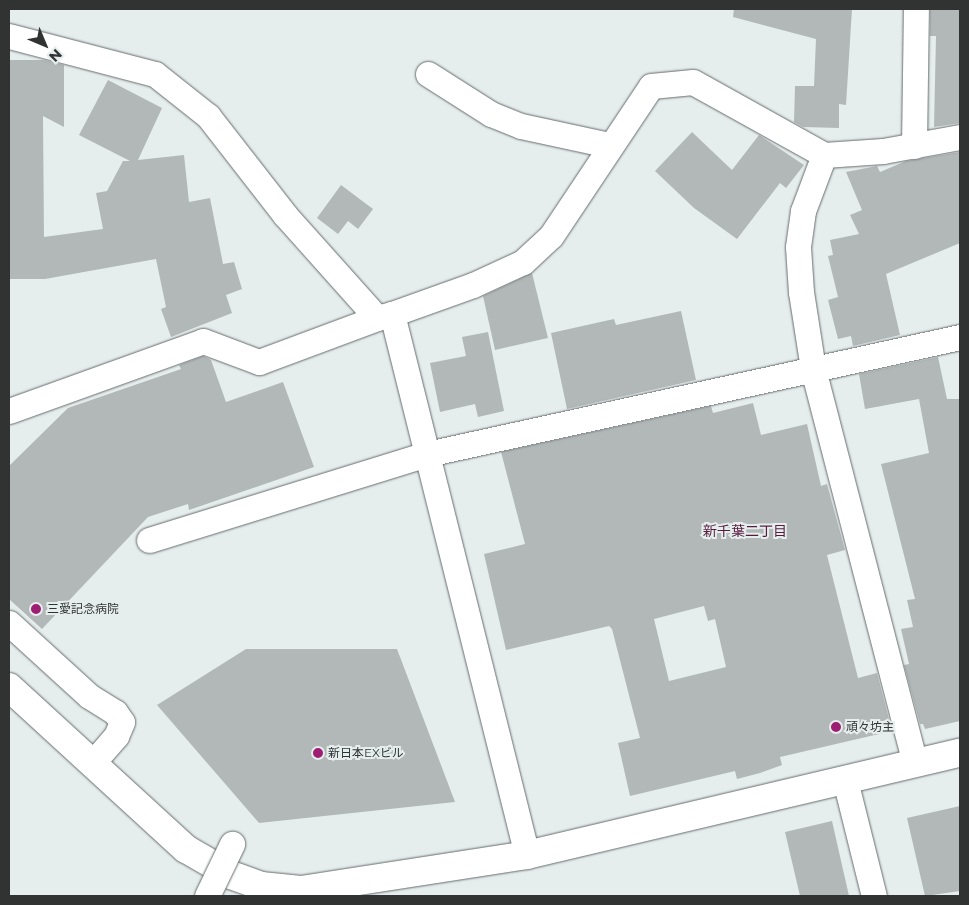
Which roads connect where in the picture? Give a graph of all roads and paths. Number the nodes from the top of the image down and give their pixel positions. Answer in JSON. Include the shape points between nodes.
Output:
{"nodes":[{"id":1,"x":916,"y":9,"type":"edge"},
{"id":2,"x":9,"y":36,"type":"edge"},
{"id":3,"x":428,"y":74,"type":"dead end"},
{"id":4,"x":960,"y":137,"type":"edge"},
{"id":5,"x":609,"y":145,"type":"junction"},
{"id":6,"x":914,"y":146,"type":"junction"},
{"id":7,"x":824,"y":155,"type":"junction"},
{"id":8,"x":385,"y":316,"type":"junction"},
{"id":9,"x":960,"y":337,"type":"edge"},
{"id":10,"x":813,"y":369,"type":"junction"},
{"id":11,"x":9,"y":411,"type":"edge"},
{"id":12,"x":428,"y":454,"type":"junction"},
{"id":13,"x":150,"y":540,"type":"dead end"},
{"id":14,"x":9,"y":623,"type":"edge"},
{"id":15,"x":9,"y":687,"type":"edge"},
{"id":16,"x":960,"y":753,"type":"edge"},
{"id":17,"x":915,"y":763,"type":"junction"},
{"id":18,"x":92,"y":764,"type":"junction"},
{"id":19,"x":845,"y":780,"type":"junction"},
{"id":20,"x":232,"y":844,"type":"dead end"},
{"id":21,"x":528,"y":855,"type":"junction"},
{"id":22,"x":323,"y":892,"type":"edge"},
{"id":23,"x":207,"y":896,"type":"edge"},
{"id":24,"x":874,"y":896,"type":"edge"}],
"edges":[{"from":1,"to":6,"type":"street"},
{"from":2,"to":8,"type":"street","via":[[155,74],[208,116],[285,215]]},
{"from":3,"to":5,"type":"street","via":[[491,114],[521,126]]},
{"from":4,"to":6,"type":"street"},
{"from":5,"to":7,"type":"street","via":[[651,86],[693,82]]},
{"from":5,"to":8,"type":"street","via":[[551,236],[523,262],[473,285]]},
{"from":6,"to":7,"type":"street"},
{"from":7,"to":10,"type":"street","via":[[803,211],[798,247]]},
{"from":8,"to":11,"type":"street","via":[[259,362],[203,340]]},
{"from":8,"to":12,"type":"street"},
{"from":9,"to":10,"type":"street"},
{"from":10,"to":12,"type":"street"},
{"from":10,"to":17,"type":"street"},
{"from":12,"to":13,"type":"street"},
{"from":12,"to":21,"type":"street"},
{"from":14,"to":18,"type":"street","via":[[89,696],[115,712],[122,722],[116,736]]},
{"from":15,"to":18,"type":"street"},
{"from":16,"to":17,"type":"street"},
{"from":17,"to":19,"type":"street"},
{"from":18,"to":22,"type":"street","via":[[186,849],[231,875],[261,886]]},
{"from":19,"to":21,"type":"street"},
{"from":19,"to":24,"type":"street"},
{"from":20,"to":23,"type":"street","bridge":true},
{"from":21,"to":22,"type":"street"}]}
